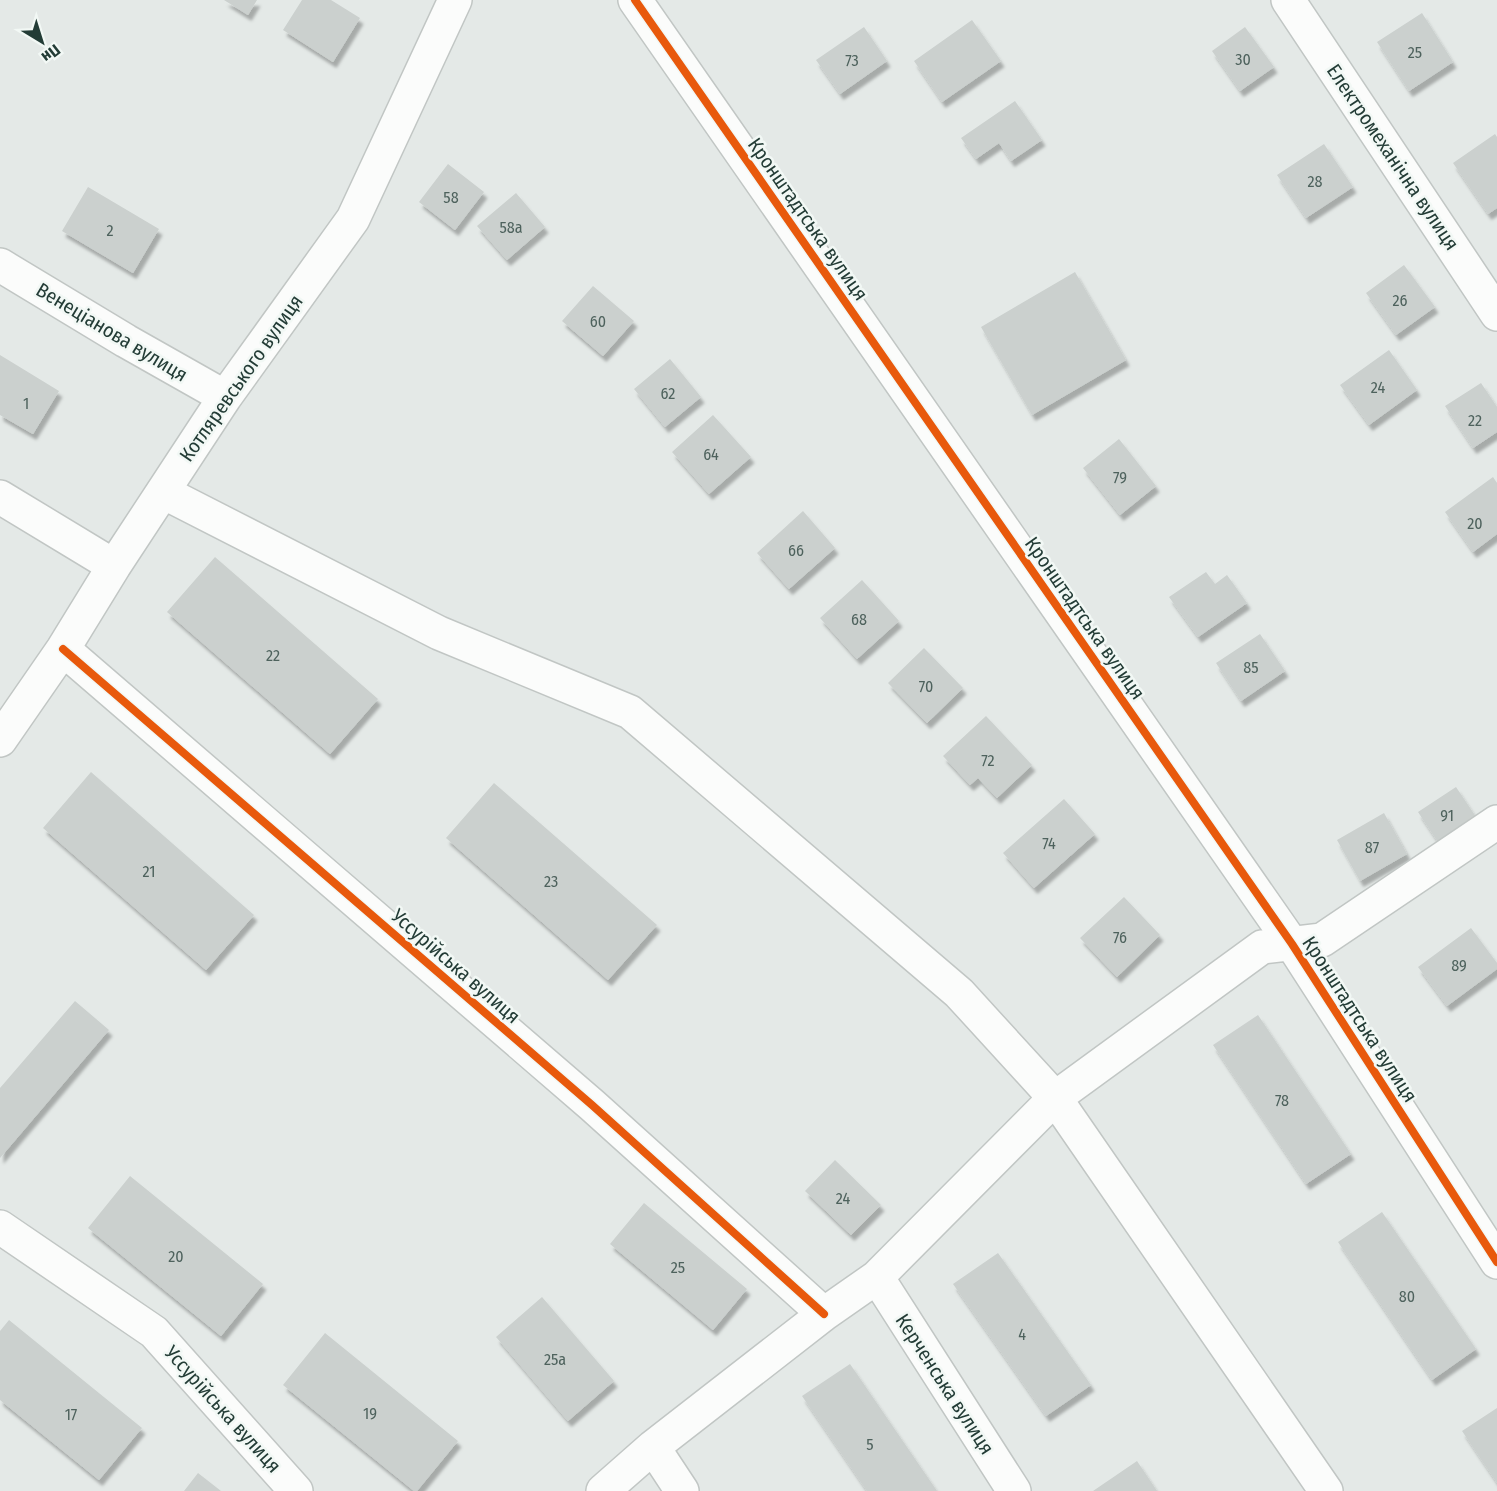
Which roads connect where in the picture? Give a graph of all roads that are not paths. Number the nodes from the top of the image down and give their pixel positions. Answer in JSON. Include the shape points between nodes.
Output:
{"nodes":[{"id":1,"x":455,"y":0,"type":"edge"},
{"id":2,"x":635,"y":0,"type":"edge"},
{"id":3,"x":1288,"y":0,"type":"edge"},
{"id":4,"x":0,"y":265,"type":"edge"},
{"id":5,"x":1497,"y":314,"type":"edge"},
{"id":6,"x":225,"y":398,"type":"junction"},
{"id":7,"x":163,"y":492,"type":"junction"},
{"id":8,"x":0,"y":497,"type":"edge"},
{"id":9,"x":114,"y":566,"type":"junction"},
{"id":10,"x":63,"y":649,"type":"junction"},
{"id":11,"x":2,"y":736,"type":"edge"},
{"id":12,"x":1497,"y":822,"type":"edge"},
{"id":13,"x":1292,"y":944,"type":"junction"},
{"id":14,"x":1055,"y":1098,"type":"junction"},
{"id":15,"x":0,"y":1227,"type":"edge"},
{"id":16,"x":1497,"y":1262,"type":"edge"},
{"id":17,"x":877,"y":1277,"type":"junction"},
{"id":18,"x":824,"y":1314,"type":"junction"},
{"id":19,"x":653,"y":1447,"type":"junction"},
{"id":20,"x":296,"y":1491,"type":"edge"},
{"id":21,"x":603,"y":1491,"type":"edge"},
{"id":22,"x":682,"y":1491,"type":"edge"},
{"id":23,"x":1014,"y":1491,"type":"edge"},
{"id":24,"x":1326,"y":1491,"type":"edge"}],
"edges":[{"from":1,"to":6,"type":"street","name":"Котляревського вулиця","via":[[353,219]]},
{"from":2,"to":13,"type":"street","name":"Кронштадтська вулиця"},
{"from":3,"to":5,"type":"street","name":"Електромеханічна вулиця"},
{"from":4,"to":6,"type":"street","name":"Венеціанова вулиця"},
{"from":6,"to":7,"type":"street","name":"Котляревського вулиця"},
{"from":7,"to":9,"type":"street","name":"Котляревського вулиця"},
{"from":7,"to":14,"type":"street","via":[[439,633],[630,712],[959,993]]},
{"from":8,"to":9,"type":"street"},
{"from":9,"to":10,"type":"street","name":"Котляревського вулиця"},
{"from":10,"to":11,"type":"street","name":"Котляревського вулиця"},
{"from":10,"to":18,"type":"street","name":"Уссурійська вулиця","via":[[592,1105]]},
{"from":12,"to":13,"type":"street","via":[[1322,940]]},
{"from":13,"to":14,"type":"street","via":[[1262,947]]},
{"from":13,"to":16,"type":"street","name":"Кронштадтська вулиця"},
{"from":14,"to":17,"type":"street"},
{"from":14,"to":24,"type":"street"},
{"from":15,"to":20,"type":"street","name":"Уссурійська вулиця","via":[[154,1332]]},
{"from":17,"to":18,"type":"street"},
{"from":17,"to":23,"type":"street","name":"Керченська вулиця"},
{"from":18,"to":19,"type":"street"},
{"from":19,"to":21,"type":"street"},
{"from":19,"to":22,"type":"street"}]}
